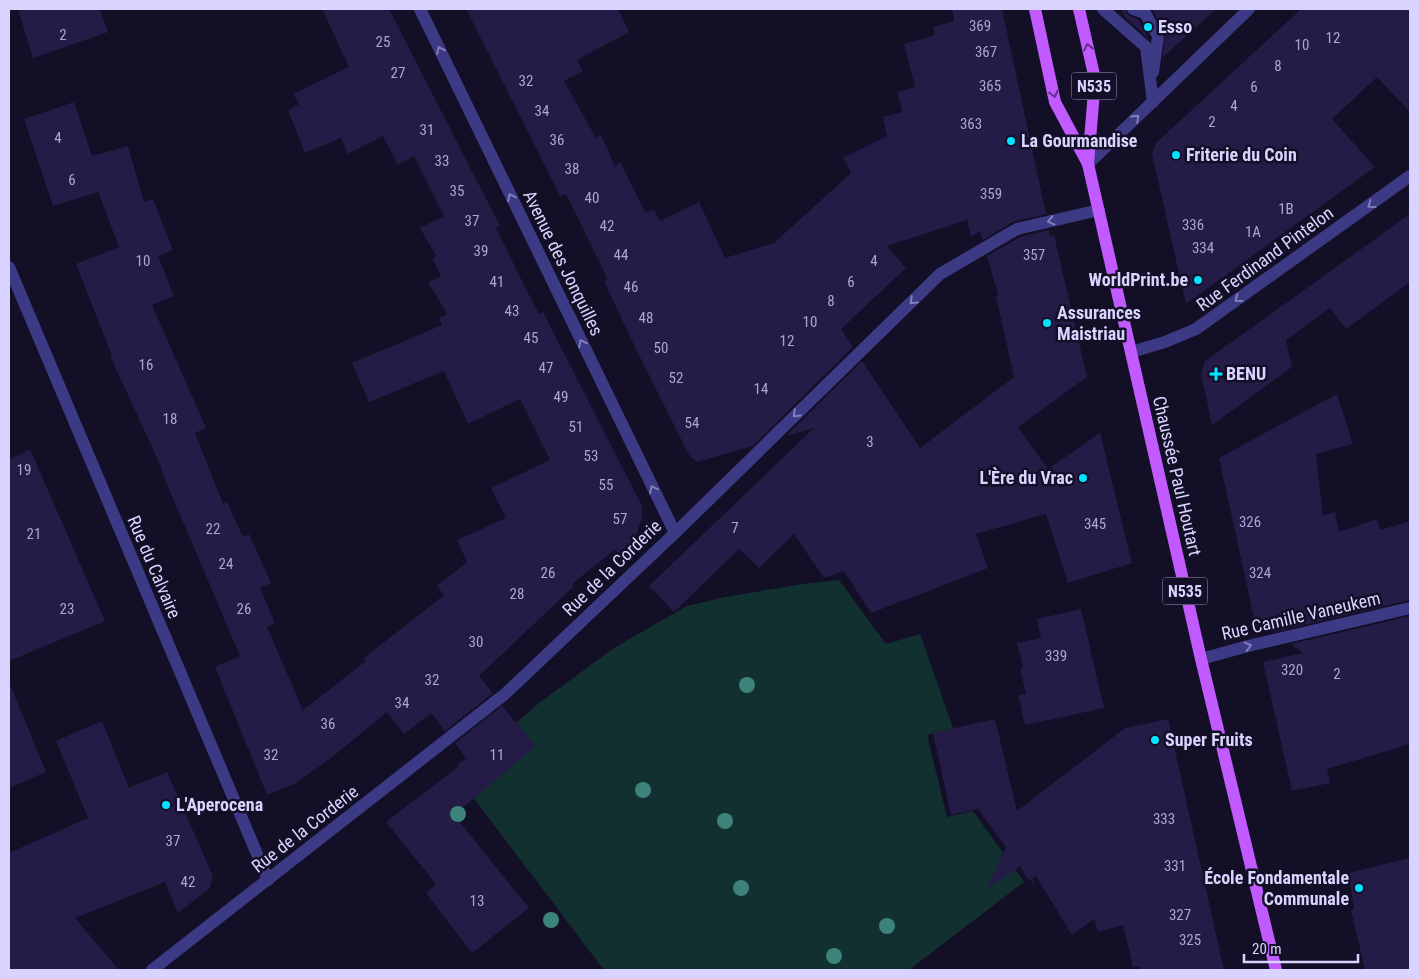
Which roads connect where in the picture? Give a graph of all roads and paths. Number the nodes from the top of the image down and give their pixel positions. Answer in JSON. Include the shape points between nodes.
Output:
{"nodes":[{"id":1,"x":420,"y":9,"type":"edge"},
{"id":2,"x":1035,"y":9,"type":"edge"},
{"id":3,"x":1040,"y":9,"type":"edge"},
{"id":4,"x":1079,"y":9,"type":"edge"},
{"id":5,"x":1103,"y":9,"type":"edge"},
{"id":6,"x":1133,"y":9,"type":"edge"},
{"id":7,"x":1249,"y":9,"type":"edge"},
{"id":8,"x":1040,"y":30,"type":"junction"},
{"id":9,"x":1151,"y":87,"type":"junction"},
{"id":10,"x":1153,"y":102,"type":"junction"},
{"id":11,"x":1088,"y":164,"type":"junction"},
{"id":12,"x":1410,"y":176,"type":"edge"},
{"id":13,"x":1099,"y":210,"type":"junction"},
{"id":14,"x":9,"y":268,"type":"edge"},
{"id":15,"x":1131,"y":352,"type":"junction"},
{"id":16,"x":675,"y":533,"type":"junction"},
{"id":17,"x":1410,"y":608,"type":"edge"},
{"id":18,"x":1201,"y":658,"type":"junction"},
{"id":19,"x":268,"y":880,"type":"junction"},
{"id":20,"x":152,"y":970,"type":"edge"},
{"id":21,"x":1276,"y":970,"type":"edge"}],
"edges":[{"from":16,"to":1,"type":"street","name":"Avenue des Jonquilles","one_way":true},
{"from":2,"to":8,"type":"main road","name":"Chaussée Paul Houtart","number":"N535"},
{"from":3,"to":8,"type":"street"},
{"from":11,"to":4,"type":"main road","name":"Chaussée Paul Houtart","number":"N535","one_way":true,"via":[[1095,79]]},
{"from":5,"to":9,"type":"street","via":[[1146,47]]},
{"from":6,"to":9,"type":"street","via":[[1145,13],[1158,36]]},
{"from":7,"to":10,"type":"street"},
{"from":8,"to":11,"type":"main road","name":"Chaussée Paul Houtart","number":"N535","one_way":true,"via":[[1055,102]]},
{"from":9,"to":10,"type":"street"},
{"from":11,"to":10,"type":"street","one_way":true},
{"from":11,"to":13,"type":"main road","name":"Chaussée Paul Houtart","number":"N535"},
{"from":12,"to":15,"type":"street","name":"Rue Ferdinand Pintelon","one_way":true,"via":[[1196,330]]},
{"from":13,"to":15,"type":"main road","name":"Chaussée Paul Houtart","number":"N535"},
{"from":13,"to":16,"type":"street","name":"Rue de la Corderie","one_way":true,"via":[[1017,229],[940,274]]},
{"from":14,"to":19,"type":"street","name":"Rue du Calvaire"},
{"from":15,"to":18,"type":"main road","name":"Chaussée Paul Houtart","number":"N535"},
{"from":16,"to":19,"type":"street","name":"Rue de la Corderie","via":[[505,694]]},
{"from":18,"to":17,"type":"street","name":"Rue Camille Vaneukem","one_way":true},
{"from":18,"to":21,"type":"main road","name":"Chaussée Paul Houtart","number":"N535"},
{"from":19,"to":20,"type":"street","name":"Rue de la Corderie"}]}
